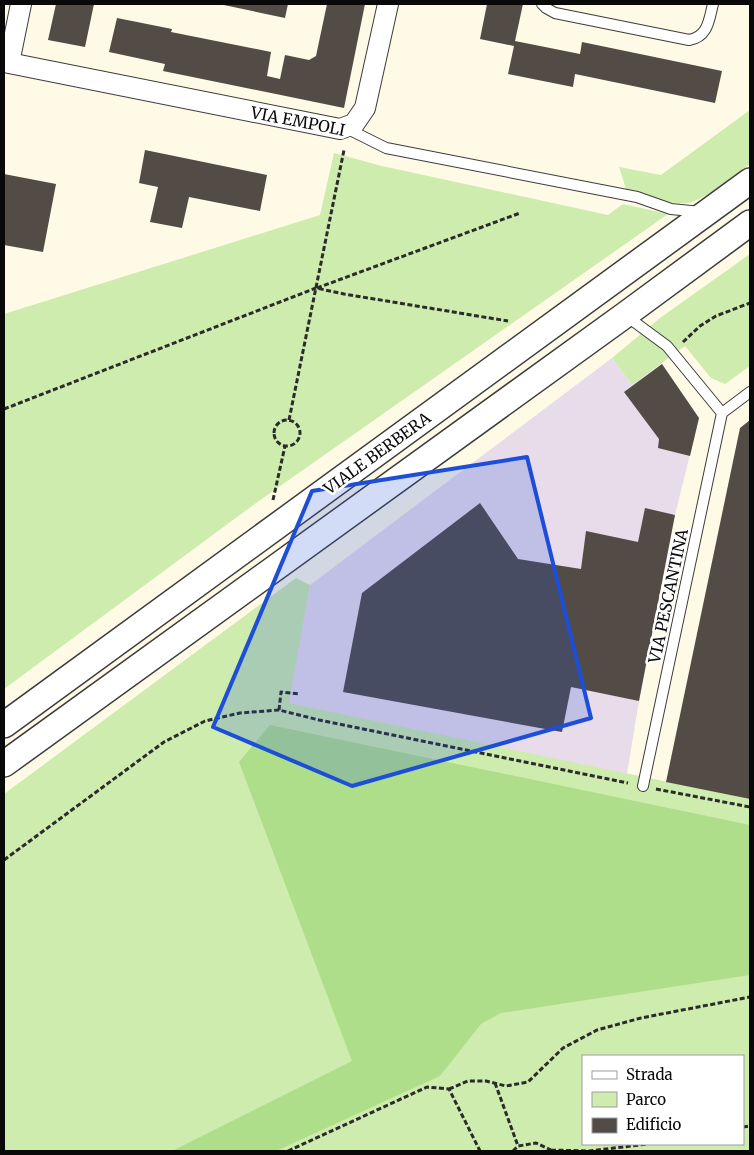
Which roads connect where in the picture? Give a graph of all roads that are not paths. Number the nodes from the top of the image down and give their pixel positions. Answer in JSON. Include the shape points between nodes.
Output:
{"nodes":[{"id":1,"x":21,"y":4,"type":"edge"},
{"id":2,"x":388,"y":4,"type":"edge"},
{"id":3,"x":542,"y":4,"type":"edge"},
{"id":4,"x":712,"y":4,"type":"edge"},
{"id":5,"x":6,"y":63,"type":"edge"},
{"id":6,"x":346,"y":128,"type":"junction"},
{"id":7,"x":750,"y":181,"type":"edge"},
{"id":8,"x":706,"y":213,"type":"junction"},
{"id":9,"x":750,"y":223,"type":"edge"},
{"id":10,"x":625,"y":315,"type":"junction"},
{"id":11,"x":750,"y":392,"type":"edge"},
{"id":12,"x":722,"y":413,"type":"junction"},
{"id":13,"x":4,"y":725,"type":"edge"},
{"id":14,"x":4,"y":764,"type":"edge"},
{"id":15,"x":643,"y":786,"type":"road end"}],
"edges":[{"from":1,"to":5,"type":"street"},
{"from":2,"to":6,"type":"street","via":[[368,100],[358,120]]},
{"from":3,"to":4,"type":"lane","via":[[555,13],[689,40],[703,34]]},
{"from":5,"to":6,"type":"street","name":"VIA EMPOLI","via":[[335,129]]},
{"from":6,"to":8,"type":"lane","name":"VIA EMPOLI","via":[[386,148],[638,197],[671,209]]},
{"from":7,"to":8,"type":"street","name":"VIALE BERBERA"},
{"from":8,"to":13,"type":"street","name":"VIALE BERBERA"},
{"from":9,"to":10,"type":"street","name":"VIALE BERBERA"},
{"from":10,"to":12,"type":"lane","via":[[667,346]]},
{"from":10,"to":14,"type":"street","name":"VIALE BERBERA"},
{"from":11,"to":12,"type":"lane"},
{"from":12,"to":15,"type":"lane","name":"VIA PESCANTINA"}]}
